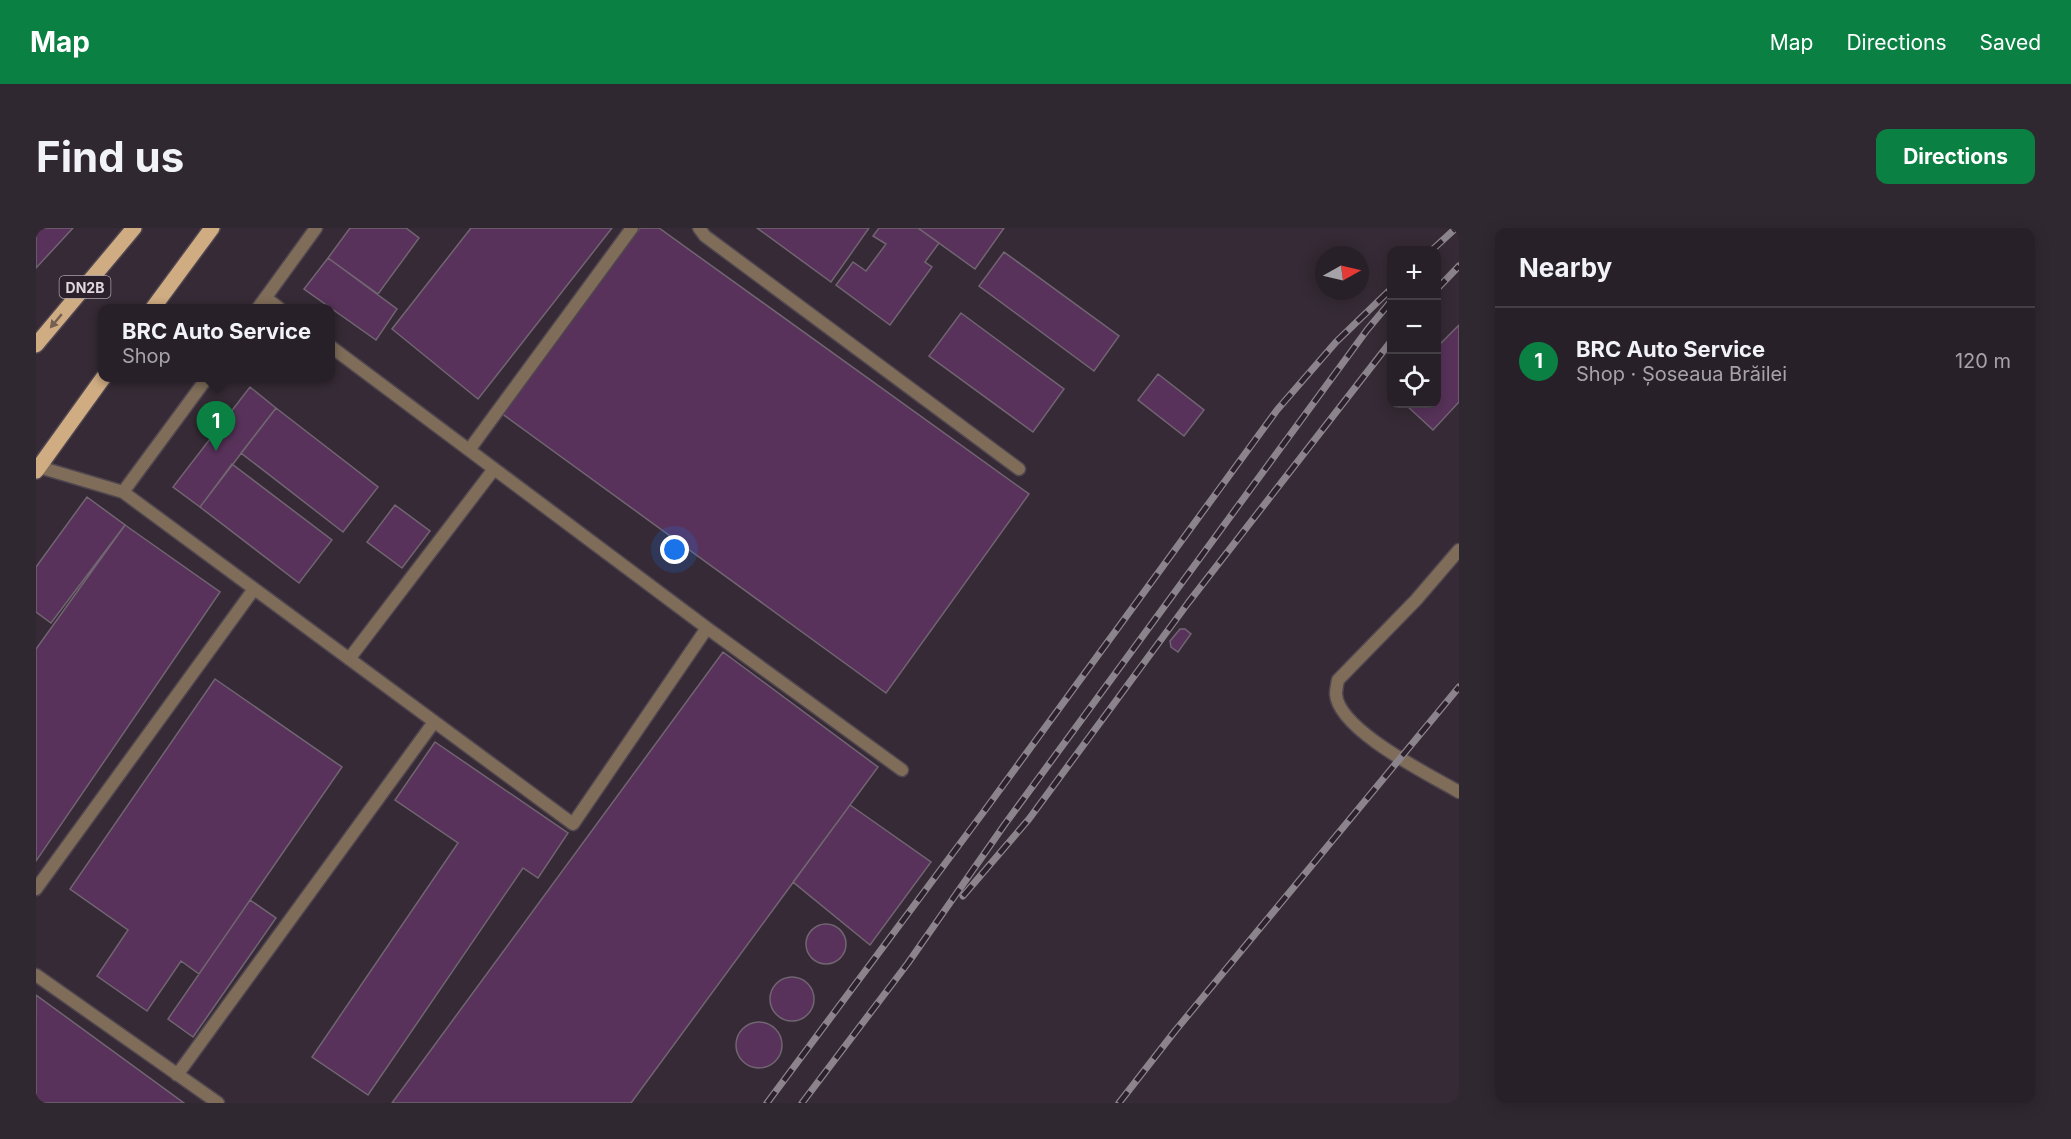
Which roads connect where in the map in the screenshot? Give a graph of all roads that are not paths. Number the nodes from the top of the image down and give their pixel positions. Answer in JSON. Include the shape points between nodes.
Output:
{"nodes":[{"id":1,"x":134,"y":228,"type":"edge"},
{"id":2,"x":212,"y":228,"type":"edge"},
{"id":3,"x":316,"y":228,"type":"edge"},
{"id":4,"x":632,"y":228,"type":"edge"},
{"id":5,"x":699,"y":228,"type":"edge"},
{"id":6,"x":262,"y":303,"type":"edge"},
{"id":7,"x":157,"y":304,"type":"edge"},
{"id":8,"x":36,"y":345,"type":"edge"},
{"id":9,"x":335,"y":350,"type":"edge"},
{"id":10,"x":101,"y":382,"type":"edge"},
{"id":11,"x":204,"y":382,"type":"edge"},
{"id":12,"x":470,"y":450,"type":"junction"},
{"id":13,"x":37,"y":469,"type":"edge"},
{"id":14,"x":494,"y":469,"type":"junction"},
{"id":15,"x":1018,"y":469,"type":"dead end"},
{"id":16,"x":123,"y":492,"type":"junction"},
{"id":17,"x":1459,"y":550,"type":"edge"},
{"id":18,"x":254,"y":589,"type":"junction"},
{"id":19,"x":707,"y":628,"type":"junction"},
{"id":20,"x":348,"y":659,"type":"junction"},
{"id":21,"x":434,"y":722,"type":"junction"},
{"id":22,"x":902,"y":770,"type":"dead end"},
{"id":23,"x":1459,"y":792,"type":"edge"},
{"id":24,"x":36,"y":889,"type":"edge"},
{"id":25,"x":36,"y":975,"type":"edge"},
{"id":26,"x":177,"y":1075,"type":"junction"},
{"id":27,"x":219,"y":1103,"type":"edge"}],
"edges":[{"from":1,"to":8,"type":"main road","number":"DN2B","one_way":true},
{"from":2,"to":7,"type":"main road"},
{"from":3,"to":6,"type":"lane"},
{"from":4,"to":12,"type":"lane"},
{"from":5,"to":15,"type":"lane"},
{"from":9,"to":12,"type":"lane"},
{"from":10,"to":13,"type":"main road"},
{"from":11,"to":16,"type":"lane"},
{"from":12,"to":14,"type":"lane"},
{"from":13,"to":16,"type":"lane"},
{"from":14,"to":19,"type":"lane"},
{"from":14,"to":20,"type":"lane"},
{"from":16,"to":18,"type":"lane"},
{"from":17,"to":23,"type":"lane","via":[[1338,681],[1336,695],[1346,717],[1358,730]]},
{"from":18,"to":20,"type":"lane"},
{"from":18,"to":24,"type":"lane"},
{"from":19,"to":21,"type":"lane","via":[[573,824]]},
{"from":19,"to":22,"type":"lane"},
{"from":20,"to":21,"type":"lane"},
{"from":21,"to":26,"type":"lane"},
{"from":25,"to":26,"type":"lane"},
{"from":26,"to":27,"type":"lane"}]}
